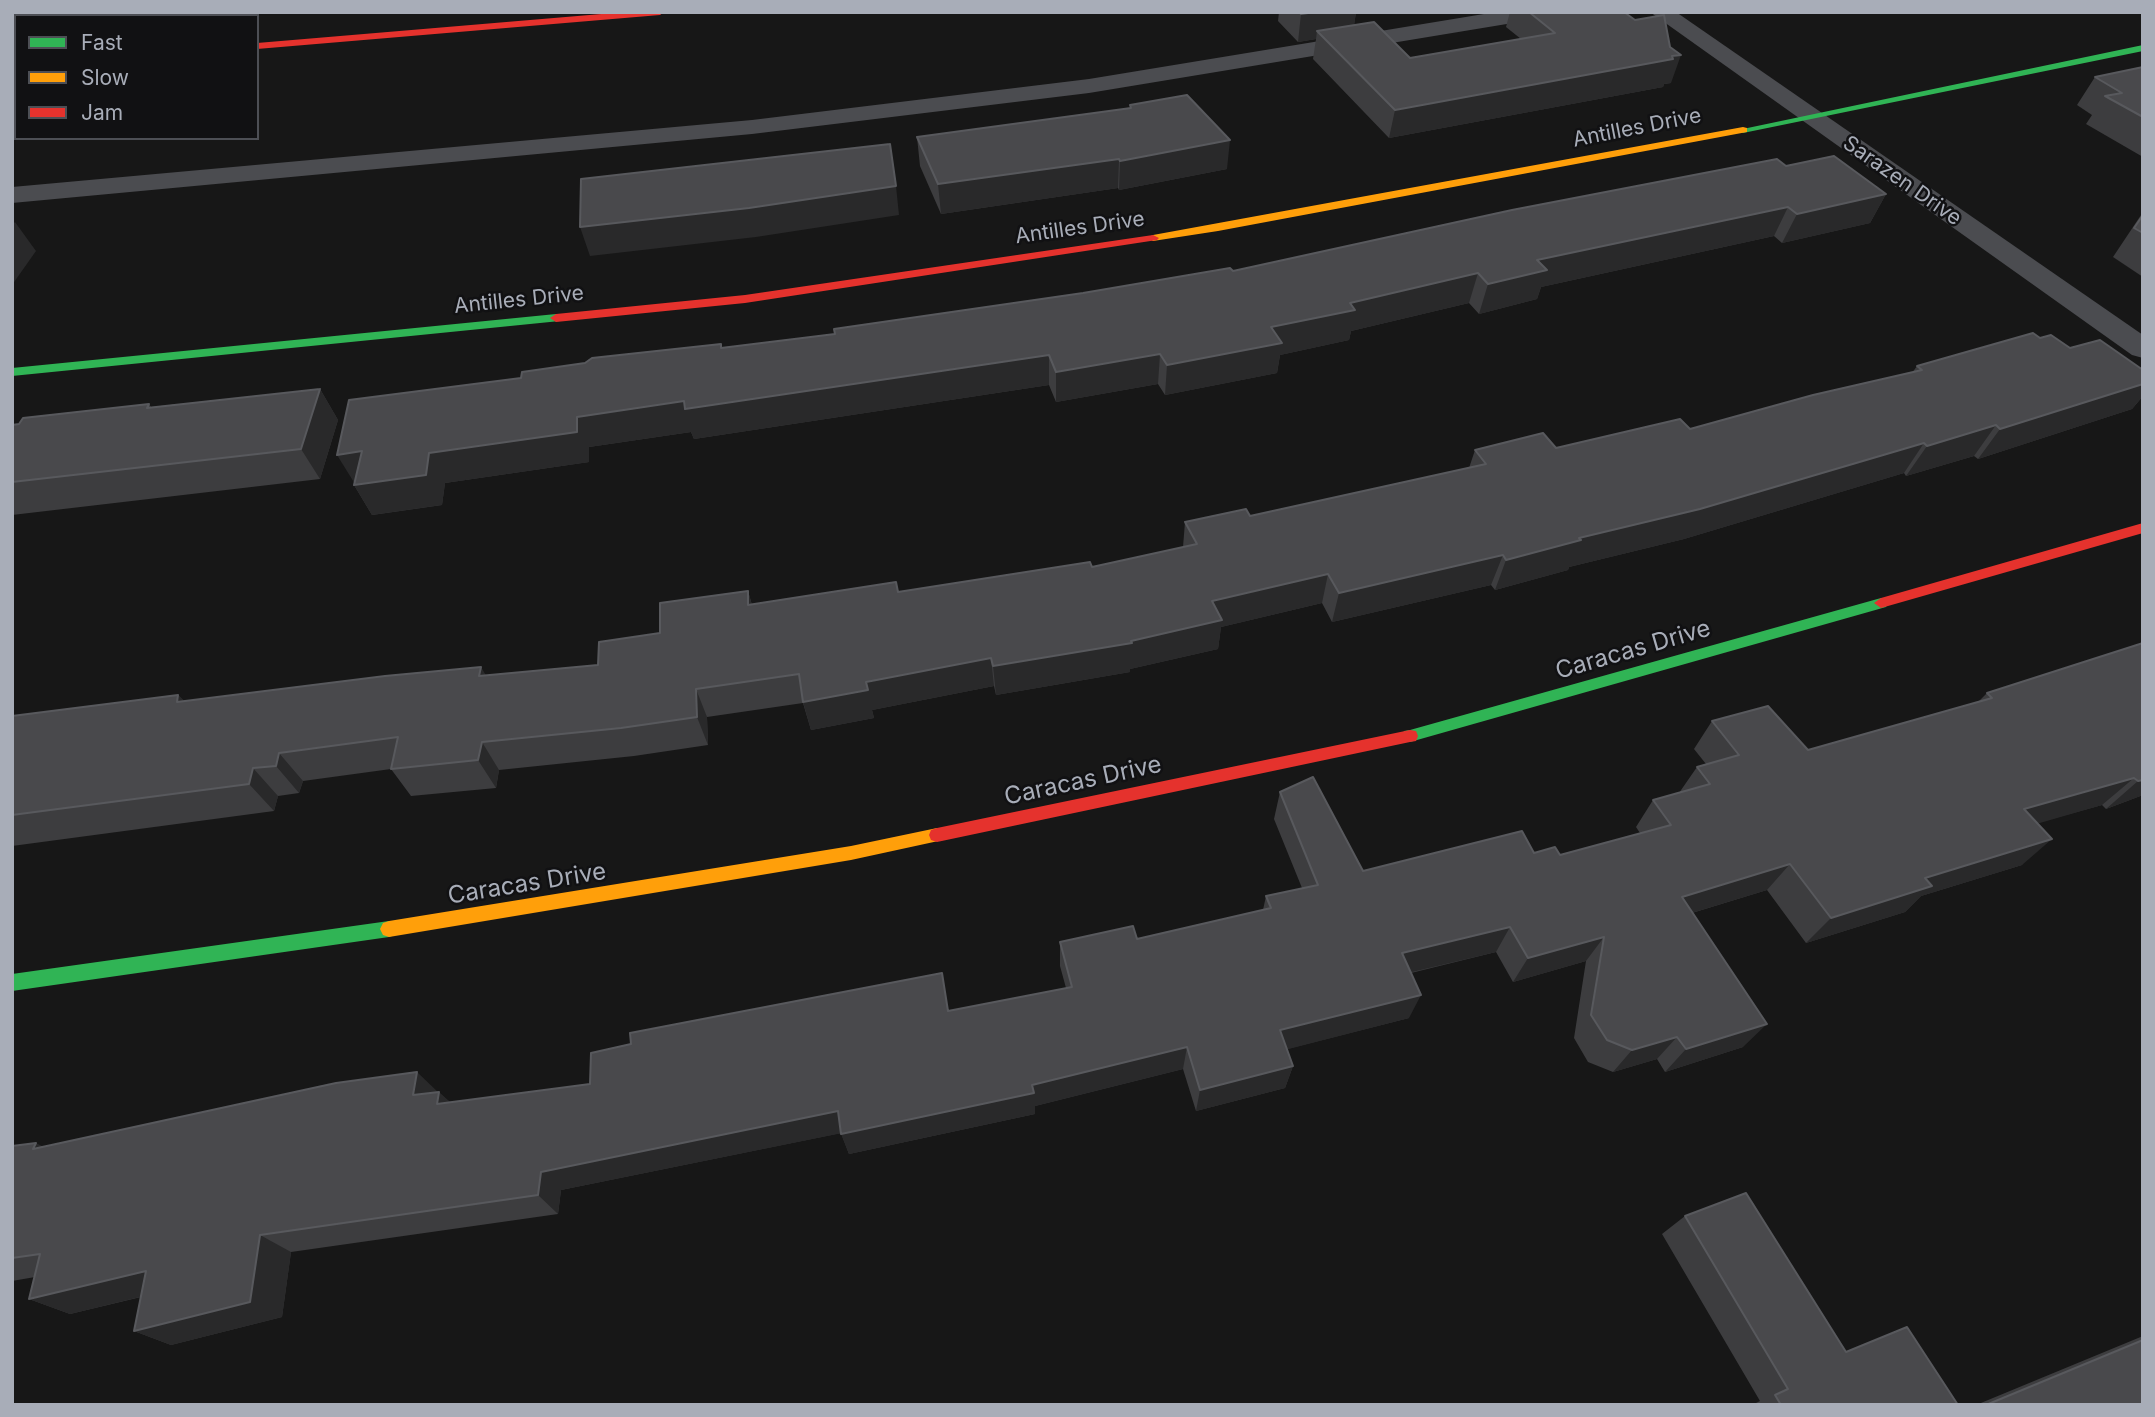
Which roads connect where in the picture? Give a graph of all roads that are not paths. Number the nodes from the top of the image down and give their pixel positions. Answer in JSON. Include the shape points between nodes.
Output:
{"nodes":[{"id":1,"x":476,"y":12,"type":"edge"},
{"id":2,"x":660,"y":12,"type":"edge"},
{"id":3,"x":1537,"y":12,"type":"edge"},
{"id":4,"x":1661,"y":12,"type":"edge"},
{"id":5,"x":473,"y":29,"type":"junction"},
{"id":6,"x":259,"y":46,"type":"edge"},
{"id":7,"x":2143,"y":48,"type":"edge"},
{"id":8,"x":1810,"y":117,"type":"junction"},
{"id":9,"x":12,"y":195,"type":"edge"},
{"id":10,"x":2143,"y":349,"type":"edge"},
{"id":11,"x":12,"y":372,"type":"edge"},
{"id":12,"x":2143,"y":528,"type":"edge"},
{"id":13,"x":12,"y":983,"type":"edge"}],
"edges":[{"from":1,"to":5,"type":"street"},
{"from":2,"to":5,"type":"street"},
{"from":3,"to":9,"type":"street","via":[[1089,86],[766,125]]},
{"from":4,"to":8,"type":"street","name":"Sarazen Drive"},
{"from":5,"to":6,"type":"street"},
{"from":7,"to":8,"type":"street","name":"Antilles Drive"},
{"from":8,"to":10,"type":"street","name":"Sarazen Drive"},
{"from":8,"to":11,"type":"street","name":"Antilles Drive","via":[[1218,228],[745,299]]},
{"from":12,"to":13,"type":"street","name":"Caracas Drive","via":[[1406,737],[851,853],[331,939]]}]}
